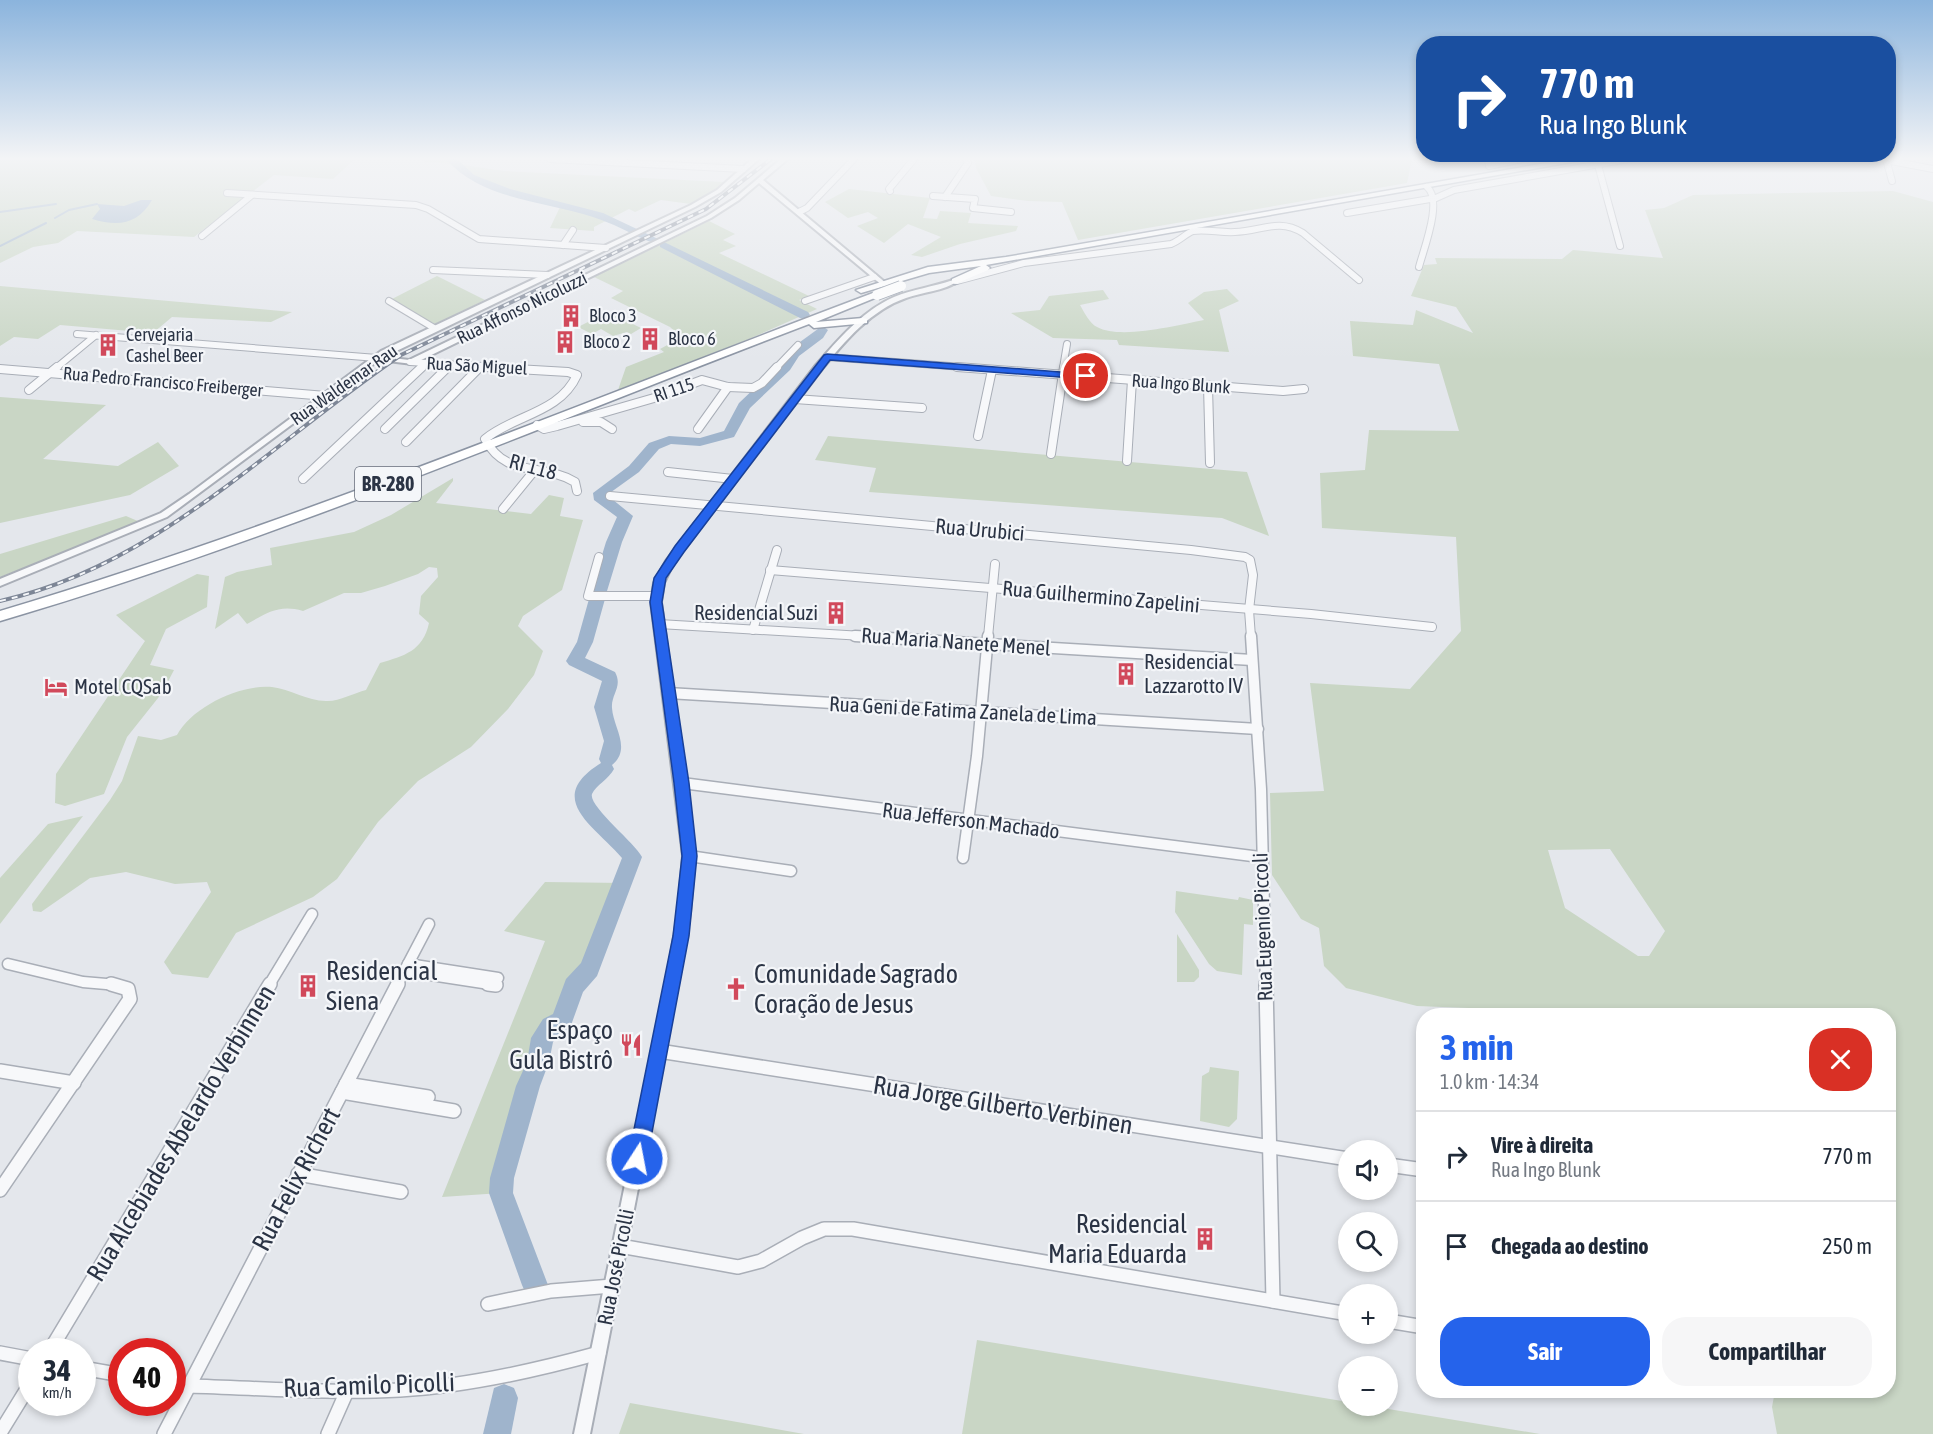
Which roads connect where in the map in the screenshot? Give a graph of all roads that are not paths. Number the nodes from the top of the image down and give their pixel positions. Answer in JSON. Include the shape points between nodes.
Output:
{"nodes":[{"id":1,"x":214,"y":226,"type":"edge"},
{"id":2,"x":457,"y":226,"type":"edge"},
{"id":3,"x":651,"y":226,"type":"edge"},
{"id":4,"x":691,"y":226,"type":"edge"},
{"id":5,"x":815,"y":226,"type":"edge"},
{"id":6,"x":1209,"y":226,"type":"edge"},
{"id":7,"x":1229,"y":226,"type":"edge"},
{"id":8,"x":1280,"y":226,"type":"edge"},
{"id":9,"x":1289,"y":226,"type":"edge"},
{"id":10,"x":1429,"y":226,"type":"edge"},
{"id":11,"x":1615,"y":226,"type":"edge"},
{"id":12,"x":573,"y":230,"type":"dead end"},
{"id":13,"x":1183,"y":232,"type":"junction"},
{"id":14,"x":1235,"y":232,"type":"junction"},
{"id":15,"x":202,"y":236,"type":"dead end"},
{"id":16,"x":562,"y":245,"type":"junction"},
{"id":17,"x":1620,"y":246,"type":"dead end"},
{"id":18,"x":606,"y":248,"type":"junction"},
{"id":19,"x":1006,"y":262,"type":"junction"},
{"id":20,"x":1419,"y":267,"type":"dead end"},
{"id":21,"x":434,"y":270,"type":"dead end"},
{"id":22,"x":547,"y":275,"type":"junction"},
{"id":23,"x":878,"y":280,"type":"junction"},
{"id":24,"x":1359,"y":280,"type":"dead end"},
{"id":25,"x":955,"y":281,"type":"joint"},
{"id":26,"x":901,"y":292,"type":"junction"},
{"id":27,"x":389,"y":301,"type":"dead end"},
{"id":28,"x":805,"y":301,"type":"dead end"},
{"id":29,"x":863,"y":321,"type":"junction"},
{"id":30,"x":840,"y":322,"type":"junction"},
{"id":31,"x":434,"y":328,"type":"junction"},
{"id":32,"x":854,"y":330,"type":"junction"},
{"id":33,"x":77,"y":334,"type":"dead end"},
{"id":34,"x":96,"y":335,"type":"junction"},
{"id":35,"x":770,"y":335,"type":"junction"},
{"id":36,"x":1067,"y":344,"type":"dead end"},
{"id":37,"x":798,"y":345,"type":"dead end"},
{"id":38,"x":827,"y":357,"type":"junction"},
{"id":39,"x":377,"y":358,"type":"junction"},
{"id":40,"x":410,"y":362,"type":"junction"},
{"id":41,"x":426,"y":363,"type":"junction"},
{"id":42,"x":451,"y":364,"type":"junction"},
{"id":43,"x":478,"y":366,"type":"junction"},
{"id":44,"x":0,"y":369,"type":"edge"},
{"id":45,"x":992,"y":370,"type":"junction"},
{"id":46,"x":50,"y":373,"type":"junction"},
{"id":47,"x":1063,"y":375,"type":"junction"},
{"id":48,"x":1132,"y":380,"type":"junction"},
{"id":49,"x":456,"y":386,"type":"dead end"},
{"id":50,"x":1208,"y":386,"type":"junction"},
{"id":51,"x":728,"y":387,"type":"junction"},
{"id":52,"x":1304,"y":389,"type":"dead end"},
{"id":53,"x":28,"y":390,"type":"dead end"},
{"id":54,"x":326,"y":396,"type":"junction"},
{"id":55,"x":795,"y":399,"type":"junction"},
{"id":56,"x":922,"y":408,"type":"dead end"},
{"id":57,"x":537,"y":425,"type":"junction"},
{"id":58,"x":557,"y":426,"type":"junction"},
{"id":59,"x":385,"y":429,"type":"dead end"},
{"id":60,"x":612,"y":429,"type":"dead end"},
{"id":61,"x":698,"y":429,"type":"dead end"},
{"id":62,"x":978,"y":436,"type":"dead end"},
{"id":63,"x":406,"y":442,"type":"dead end"},
{"id":64,"x":487,"y":445,"type":"junction"},
{"id":65,"x":1051,"y":453,"type":"dead end"},
{"id":66,"x":1127,"y":461,"type":"dead end"},
{"id":67,"x":1210,"y":464,"type":"dead end"},
{"id":68,"x":534,"y":471,"type":"junction"},
{"id":69,"x":668,"y":472,"type":"dead end"},
{"id":70,"x":303,"y":479,"type":"dead end"},
{"id":71,"x":733,"y":479,"type":"junction"},
{"id":72,"x":577,"y":491,"type":"dead end"},
{"id":73,"x":610,"y":496,"type":"dead end"},
{"id":74,"x":714,"y":505,"type":"junction"},
{"id":75,"x":503,"y":509,"type":"dead end"},
{"id":76,"x":777,"y":550,"type":"dead end"},
{"id":77,"x":599,"y":557,"type":"dead end"},
{"id":78,"x":1245,"y":557,"type":"joint"},
{"id":79,"x":995,"y":564,"type":"dead end"},
{"id":80,"x":770,"y":570,"type":"junction"},
{"id":81,"x":0,"y":584,"type":"edge"},
{"id":82,"x":993,"y":588,"type":"junction"},
{"id":83,"x":656,"y":596,"type":"junction"},
{"id":84,"x":1249,"y":610,"type":"junction"},
{"id":85,"x":0,"y":616,"type":"edge"},
{"id":86,"x":659,"y":624,"type":"junction"},
{"id":87,"x":1432,"y":627,"type":"dead end"},
{"id":88,"x":753,"y":630,"type":"junction"},
{"id":89,"x":988,"y":645,"type":"junction"},
{"id":90,"x":1252,"y":660,"type":"junction"},
{"id":91,"x":668,"y":693,"type":"junction"},
{"id":92,"x":982,"y":712,"type":"junction"},
{"id":93,"x":1258,"y":729,"type":"junction"},
{"id":94,"x":682,"y":783,"type":"junction"},
{"id":95,"x":969,"y":821,"type":"junction"},
{"id":96,"x":689,"y":856,"type":"junction"},
{"id":97,"x":1260,"y":857,"type":"junction"},
{"id":98,"x":963,"y":858,"type":"dead end"},
{"id":99,"x":791,"y":872,"type":"dead end"},
{"id":100,"x":312,"y":914,"type":"dead end"},
{"id":101,"x":429,"y":924,"type":"dead end"},
{"id":102,"x":8,"y":964,"type":"dead end"},
{"id":103,"x":407,"y":967,"type":"junction"},
{"id":104,"x":497,"y":981,"type":"dead end"},
{"id":105,"x":658,"y":1051,"type":"junction"},
{"id":106,"x":0,"y":1071,"type":"edge"},
{"id":107,"x":74,"y":1083,"type":"junction"},
{"id":108,"x":344,"y":1088,"type":"junction"},
{"id":109,"x":428,"y":1097,"type":"dead end"},
{"id":110,"x":454,"y":1111,"type":"dead end"},
{"id":111,"x":1269,"y":1146,"type":"junction"},
{"id":112,"x":1338,"y":1157,"type":"edge"},
{"id":113,"x":1398,"y":1166,"type":"edge"},
{"id":114,"x":1416,"y":1169,"type":"edge"},
{"id":115,"x":298,"y":1174,"type":"junction"},
{"id":116,"x":0,"y":1190,"type":"edge"},
{"id":117,"x":401,"y":1192,"type":"dead end"},
{"id":118,"x":620,"y":1246,"type":"junction"},
{"id":119,"x":612,"y":1286,"type":"junction"},
{"id":120,"x":1273,"y":1301,"type":"junction"},
{"id":121,"x":488,"y":1304,"type":"dead end"},
{"id":122,"x":1338,"y":1312,"type":"edge"},
{"id":123,"x":1398,"y":1323,"type":"edge"},
{"id":124,"x":1416,"y":1326,"type":"edge"},
{"id":125,"x":57,"y":1338,"type":"edge"},
{"id":126,"x":0,"y":1353,"type":"edge"},
{"id":127,"x":599,"y":1353,"type":"junction"},
{"id":128,"x":18,"y":1356,"type":"edge"},
{"id":129,"x":186,"y":1385,"type":"edge"},
{"id":130,"x":189,"y":1386,"type":"junction"},
{"id":131,"x":347,"y":1391,"type":"junction"},
{"id":132,"x":18,"y":1404,"type":"edge"},
{"id":133,"x":0,"y":1433,"type":"edge"},
{"id":134,"x":164,"y":1434,"type":"edge"},
{"id":135,"x":328,"y":1434,"type":"edge"},
{"id":136,"x":582,"y":1434,"type":"edge"}],
"edges":[{"from":1,"to":15,"type":"street"},
{"from":2,"to":16,"type":"street","via":[[479,239]]},
{"from":3,"to":18,"type":"street","name":"Rua Waldemar Rau"},
{"from":4,"to":40,"type":"street","name":"Rua Affonso Nicoluzzi"},
{"from":5,"to":23,"type":"street"},
{"from":6,"to":13,"type":"highway","number":"BR-280"},
{"from":7,"to":14,"type":"street"},
{"from":8,"to":14,"type":"street"},
{"from":9,"to":24,"type":"street","via":[[1300,230]]},
{"from":10,"to":20,"type":"street"},
{"from":11,"to":17,"type":"street"},
{"from":12,"to":16,"type":"street"},
{"from":13,"to":14,"type":"street"},
{"from":13,"to":19,"type":"highway","number":"BR-280"},
{"from":16,"to":18,"type":"street"},
{"from":18,"to":22,"type":"street","name":"Rua Waldemar Rau"},
{"from":19,"to":23,"type":"highway"},
{"from":19,"to":25,"type":"highway"},
{"from":19,"to":26,"type":"highway","number":"BR-280"},
{"from":21,"to":22,"type":"street"},
{"from":22,"to":31,"type":"street","name":"Rua Waldemar Rau"},
{"from":23,"to":26,"type":"street"},
{"from":23,"to":28,"type":"street"},
{"from":23,"to":35,"type":"highway"},
{"from":25,"to":26,"type":"street","name":"Rua José Picolli"},
{"from":26,"to":29,"type":"street","name":"Rua José Picolli"},
{"from":26,"to":35,"type":"highway","number":"BR-280","bridge":true,"via":[[877,295]]},
{"from":27,"to":31,"type":"street"},
{"from":29,"to":30,"type":"highway"},
{"from":29,"to":32,"type":"street","name":"Rua José Picolli"},
{"from":30,"to":32,"type":"highway"},
{"from":30,"to":35,"type":"highway"},
{"from":31,"to":39,"type":"street","name":"Rua Waldemar Rau"},
{"from":32,"to":38,"type":"street","name":"Rua José Picolli"},
{"from":33,"to":34,"type":"street","name":"Rua São Miguel"},
{"from":34,"to":39,"type":"street","name":"Rua São Miguel"},
{"from":34,"to":46,"type":"street"},
{"from":35,"to":57,"type":"highway","number":"BR-280"},
{"from":36,"to":47,"type":"street"},
{"from":37,"to":51,"type":"street","name":"RI 115","via":[[758,386]]},
{"from":38,"to":45,"type":"street","name":"Rua Ingo Blunk"},
{"from":38,"to":55,"type":"street","name":"Rua José Picolli"},
{"from":39,"to":40,"type":"street","name":"Rua São Miguel"},
{"from":39,"to":54,"type":"street","name":"Rua Waldemar Rau"},
{"from":40,"to":41,"type":"street","name":"Rua São Miguel"},
{"from":41,"to":42,"type":"street","name":"Rua São Miguel"},
{"from":41,"to":70,"type":"street"},
{"from":42,"to":43,"type":"street","name":"Rua São Miguel"},
{"from":42,"to":59,"type":"street"},
{"from":43,"to":49,"type":"street"},
{"from":43,"to":63,"type":"street"},
{"from":43,"to":64,"type":"street","name":"Rua São Miguel","via":[[577,375],[566,393],[490,435],[485,439]]},
{"from":44,"to":46,"type":"street","name":"Rua Pedro Francisco Freiberger"},
{"from":45,"to":47,"type":"street","name":"Rua Ingo Blunk"},
{"from":45,"to":62,"type":"street"},
{"from":46,"to":53,"type":"street"},
{"from":46,"to":54,"type":"street","name":"Rua Pedro Francisco Freiberger"},
{"from":47,"to":48,"type":"street","name":"Rua Ingo Blunk"},
{"from":47,"to":65,"type":"street"},
{"from":48,"to":50,"type":"street","name":"Rua Ingo Blunk"},
{"from":48,"to":66,"type":"street"},
{"from":50,"to":52,"type":"street","name":"Rua Ingo Blunk"},
{"from":50,"to":67,"type":"street"},
{"from":51,"to":58,"type":"street","name":"RI 115","via":[[702,380]]},
{"from":51,"to":61,"type":"street"},
{"from":54,"to":81,"type":"street","name":"Rua Waldemar Rau","via":[[172,510]]},
{"from":55,"to":56,"type":"street"},
{"from":55,"to":71,"type":"street","name":"Rua José Picolli"},
{"from":57,"to":58,"type":"street","name":"RI 115","via":[[543,429]]},
{"from":57,"to":64,"type":"highway","number":"BR-280"},
{"from":58,"to":60,"type":"street","via":[[596,421]]},
{"from":64,"to":68,"type":"street","name":"RI 118","via":[[504,461]]},
{"from":64,"to":85,"type":"highway","number":"BR-280","via":[[231,544]]},
{"from":68,"to":72,"type":"street","name":"RI 118","via":[[568,477],[575,482]]},
{"from":68,"to":75,"type":"street"},
{"from":69,"to":71,"type":"street"},
{"from":71,"to":74,"type":"street","name":"Rua José Picolli"},
{"from":73,"to":74,"type":"street","name":"Rua Urubici"},
{"from":74,"to":78,"type":"street","name":"Rua Urubici"},
{"from":74,"to":83,"type":"street","name":"Rua José Picolli","via":[[669,563]]},
{"from":76,"to":80,"type":"street"},
{"from":77,"to":83,"type":"street","via":[[588,596]]},
{"from":78,"to":84,"type":"street","name":"Rua Eugenio Piccoli","via":[[1253,567]]},
{"from":79,"to":82,"type":"street"},
{"from":80,"to":82,"type":"street","name":"Rua Guilhermino Zapelini"},
{"from":80,"to":88,"type":"street"},
{"from":82,"to":84,"type":"street","name":"Rua Guilhermino Zapelini"},
{"from":82,"to":89,"type":"street"},
{"from":83,"to":86,"type":"street","name":"Rua José Picolli"},
{"from":84,"to":87,"type":"street","name":"Rua Guilhermino Zapelini"},
{"from":84,"to":90,"type":"street","name":"Rua Eugenio Piccoli"},
{"from":86,"to":88,"type":"street","name":"Rua Maria Nanete Menel"},
{"from":86,"to":91,"type":"street","name":"Rua José Picolli"},
{"from":88,"to":89,"type":"street","name":"Rua Maria Nanete Menel"},
{"from":89,"to":90,"type":"street","name":"Rua Maria Nanete Menel"},
{"from":89,"to":92,"type":"street"},
{"from":90,"to":93,"type":"street","name":"Rua Eugenio Piccoli"},
{"from":91,"to":92,"type":"street","name":"Rua Geni de Fatima Zanela de Lima"},
{"from":91,"to":94,"type":"street","name":"Rua José Picolli"},
{"from":92,"to":93,"type":"street","name":"Rua Geni de Fatima Zanela de Lima"},
{"from":92,"to":95,"type":"street"},
{"from":93,"to":97,"type":"street","name":"Rua Eugenio Piccoli"},
{"from":94,"to":95,"type":"street","name":"Rua Jefferson Machado"},
{"from":94,"to":96,"type":"street","name":"Rua José Picolli"},
{"from":95,"to":97,"type":"street","name":"Rua Jefferson Machado"},
{"from":95,"to":98,"type":"street"},
{"from":96,"to":99,"type":"street"},
{"from":96,"to":105,"type":"street","name":"Rua José Picolli","via":[[684,913]]},
{"from":97,"to":111,"type":"street","name":"Rua Eugenio Piccoli"},
{"from":100,"to":125,"type":"street","name":"Rua Alcebiades Abelardo Verbinnen"},
{"from":101,"to":103,"type":"street","name":"Rua Felix Richert"},
{"from":102,"to":107,"type":"street","via":[[128,989],[130,999]]},
{"from":103,"to":104,"type":"street"},
{"from":103,"to":108,"type":"street","name":"Rua Felix Richert"},
{"from":105,"to":111,"type":"street","name":"Rua Jorge Gilberto Verbinen"},
{"from":105,"to":118,"type":"street","name":"Rua José Picolli"},
{"from":106,"to":107,"type":"street"},
{"from":107,"to":116,"type":"street"},
{"from":108,"to":109,"type":"street"},
{"from":108,"to":110,"type":"street"},
{"from":108,"to":115,"type":"street","name":"Rua Felix Richert"},
{"from":111,"to":112,"type":"street","name":"Rua Jorge Gilberto Verbinen"},
{"from":111,"to":120,"type":"street","name":"Rua Eugenio Piccoli"},
{"from":113,"to":114,"type":"street"},
{"from":115,"to":117,"type":"street"},
{"from":115,"to":130,"type":"street","name":"Rua Felix Richert"},
{"from":118,"to":119,"type":"street","name":"Rua José Picolli"},
{"from":118,"to":120,"type":"street","via":[[738,1267],[752,1266],[826,1228],[853,1229]]},
{"from":119,"to":121,"type":"street","via":[[551,1291]]},
{"from":119,"to":127,"type":"street","name":"Rua José Picolli"},
{"from":120,"to":122,"type":"street"},
{"from":123,"to":124,"type":"street"},
{"from":126,"to":128,"type":"street"},
{"from":127,"to":131,"type":"street","name":"Rua Camilo Picolli","via":[[441,1386]]},
{"from":127,"to":136,"type":"street","name":"Rua José Picolli"},
{"from":129,"to":130,"type":"street","name":"Rua Camilo Picolli"},
{"from":130,"to":131,"type":"street","name":"Rua Camilo Picolli"},
{"from":130,"to":134,"type":"street","name":"Rua Felix Richert"},
{"from":131,"to":135,"type":"street"},
{"from":132,"to":133,"type":"street"}]}
